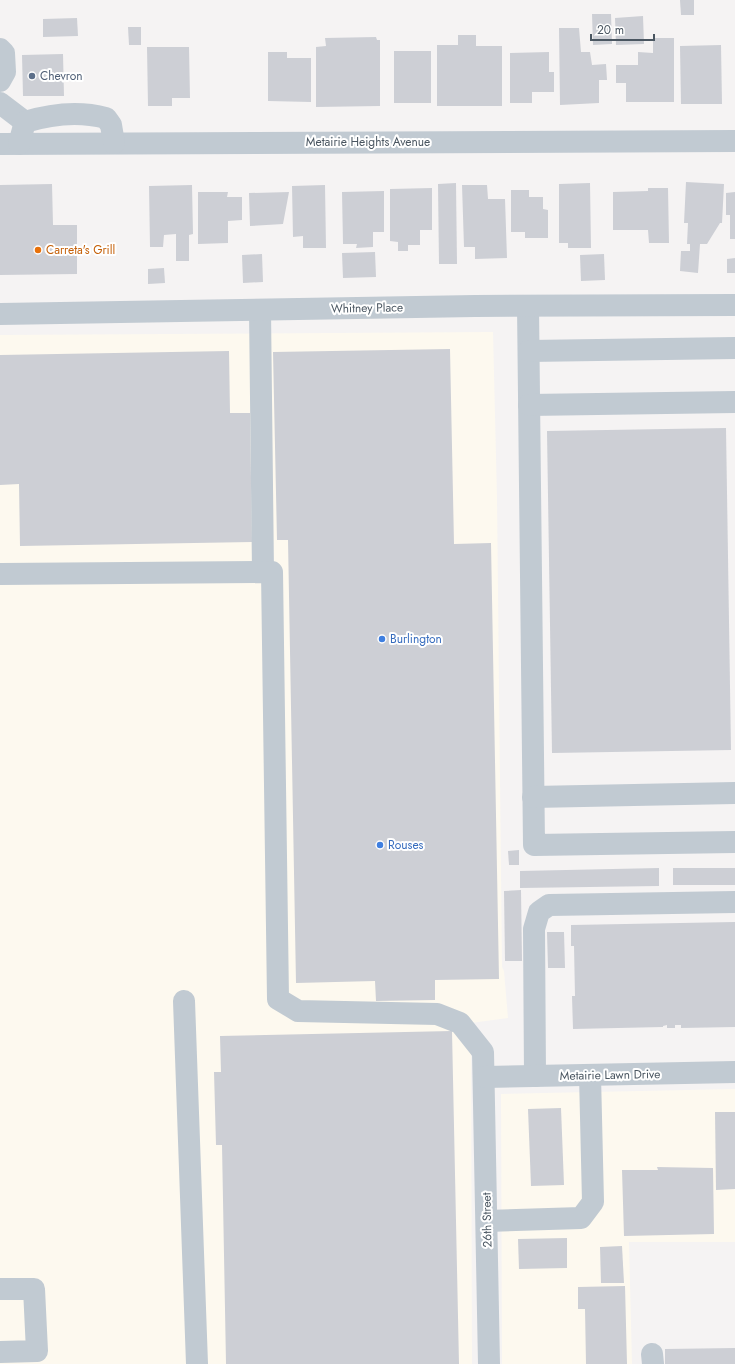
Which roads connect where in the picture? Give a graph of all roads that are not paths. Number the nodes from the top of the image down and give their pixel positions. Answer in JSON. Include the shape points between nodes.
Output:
{"nodes":[{"id":1,"x":0,"y":49,"type":"edge"},
{"id":2,"x":0,"y":81,"type":"edge"},
{"id":3,"x":0,"y":103,"type":"edge"},
{"id":4,"x":25,"y":122,"type":"junction"},
{"id":5,"x":735,"y":141,"type":"edge"},
{"id":6,"x":114,"y":143,"type":"junction"},
{"id":7,"x":10,"y":144,"type":"edge"},
{"id":8,"x":735,"y":305,"type":"edge"},
{"id":9,"x":528,"y":306,"type":"junction"},
{"id":10,"x":260,"y":310,"type":"junction"},
{"id":11,"x":0,"y":314,"type":"edge"},
{"id":12,"x":735,"y":348,"type":"edge"},
{"id":13,"x":529,"y":351,"type":"junction"},
{"id":14,"x":735,"y":402,"type":"edge"},
{"id":15,"x":529,"y":404,"type":"junction"},
{"id":16,"x":263,"y":572,"type":"junction"},
{"id":17,"x":0,"y":574,"type":"edge"},
{"id":18,"x":735,"y":792,"type":"edge"},
{"id":19,"x":533,"y":797,"type":"junction"},
{"id":20,"x":735,"y":842,"type":"edge"},
{"id":21,"x":735,"y":902,"type":"edge"},
{"id":22,"x":184,"y":1001,"type":"dead end"},
{"id":23,"x":735,"y":1072,"type":"edge"},
{"id":24,"x":590,"y":1075,"type":"junction"},
{"id":25,"x":535,"y":1076,"type":"junction"},
{"id":26,"x":484,"y":1077,"type":"junction"},
{"id":27,"x":487,"y":1221,"type":"junction"},
{"id":28,"x":0,"y":1289,"type":"edge"},
{"id":29,"x":0,"y":1352,"type":"edge"},
{"id":30,"x":197,"y":1364,"type":"edge"},
{"id":31,"x":489,"y":1364,"type":"edge"}],
"edges":[{"from":1,"to":2,"type":"street","via":[[4,53],[5,72]]},
{"from":3,"to":4,"type":"street"},
{"from":4,"to":6,"type":"street","via":[[41,117],[95,115],[106,118],[111,125]]},
{"from":4,"to":7,"type":"street"},
{"from":5,"to":6,"type":"street","name":"Metairie Heights Avenue"},
{"from":6,"to":7,"type":"street","name":"Metairie Heights Avenue"},
{"from":8,"to":9,"type":"street","name":"Whitney Place"},
{"from":9,"to":10,"type":"street","name":"Whitney Place"},
{"from":9,"to":13,"type":"street"},
{"from":10,"to":11,"type":"street","name":"Whitney Place"},
{"from":10,"to":16,"type":"street"},
{"from":12,"to":13,"type":"street"},
{"from":13,"to":15,"type":"street"},
{"from":14,"to":15,"type":"street"},
{"from":15,"to":19,"type":"street"},
{"from":16,"to":17,"type":"street"},
{"from":16,"to":26,"type":"street","name":"26th Street","via":[[272,572],[278,999],[298,1011],[437,1014],[460,1024],[483,1052]]},
{"from":18,"to":19,"type":"street"},
{"from":19,"to":20,"type":"street","via":[[534,845]]},
{"from":21,"to":25,"type":"street","via":[[549,906],[539,912],[534,928]]},
{"from":22,"to":30,"type":"street"},
{"from":23,"to":24,"type":"street","name":"Metairie Lawn Drive"},
{"from":24,"to":25,"type":"street","name":"Metairie Lawn Drive"},
{"from":24,"to":27,"type":"street","via":[[593,1202],[581,1218]]},
{"from":25,"to":26,"type":"street","name":"Metairie Lawn Drive"},
{"from":26,"to":27,"type":"street","name":"26th Street"},
{"from":27,"to":31,"type":"street","name":"26th Street"},
{"from":28,"to":29,"type":"street","via":[[34,1289],[37,1351]]}]}
